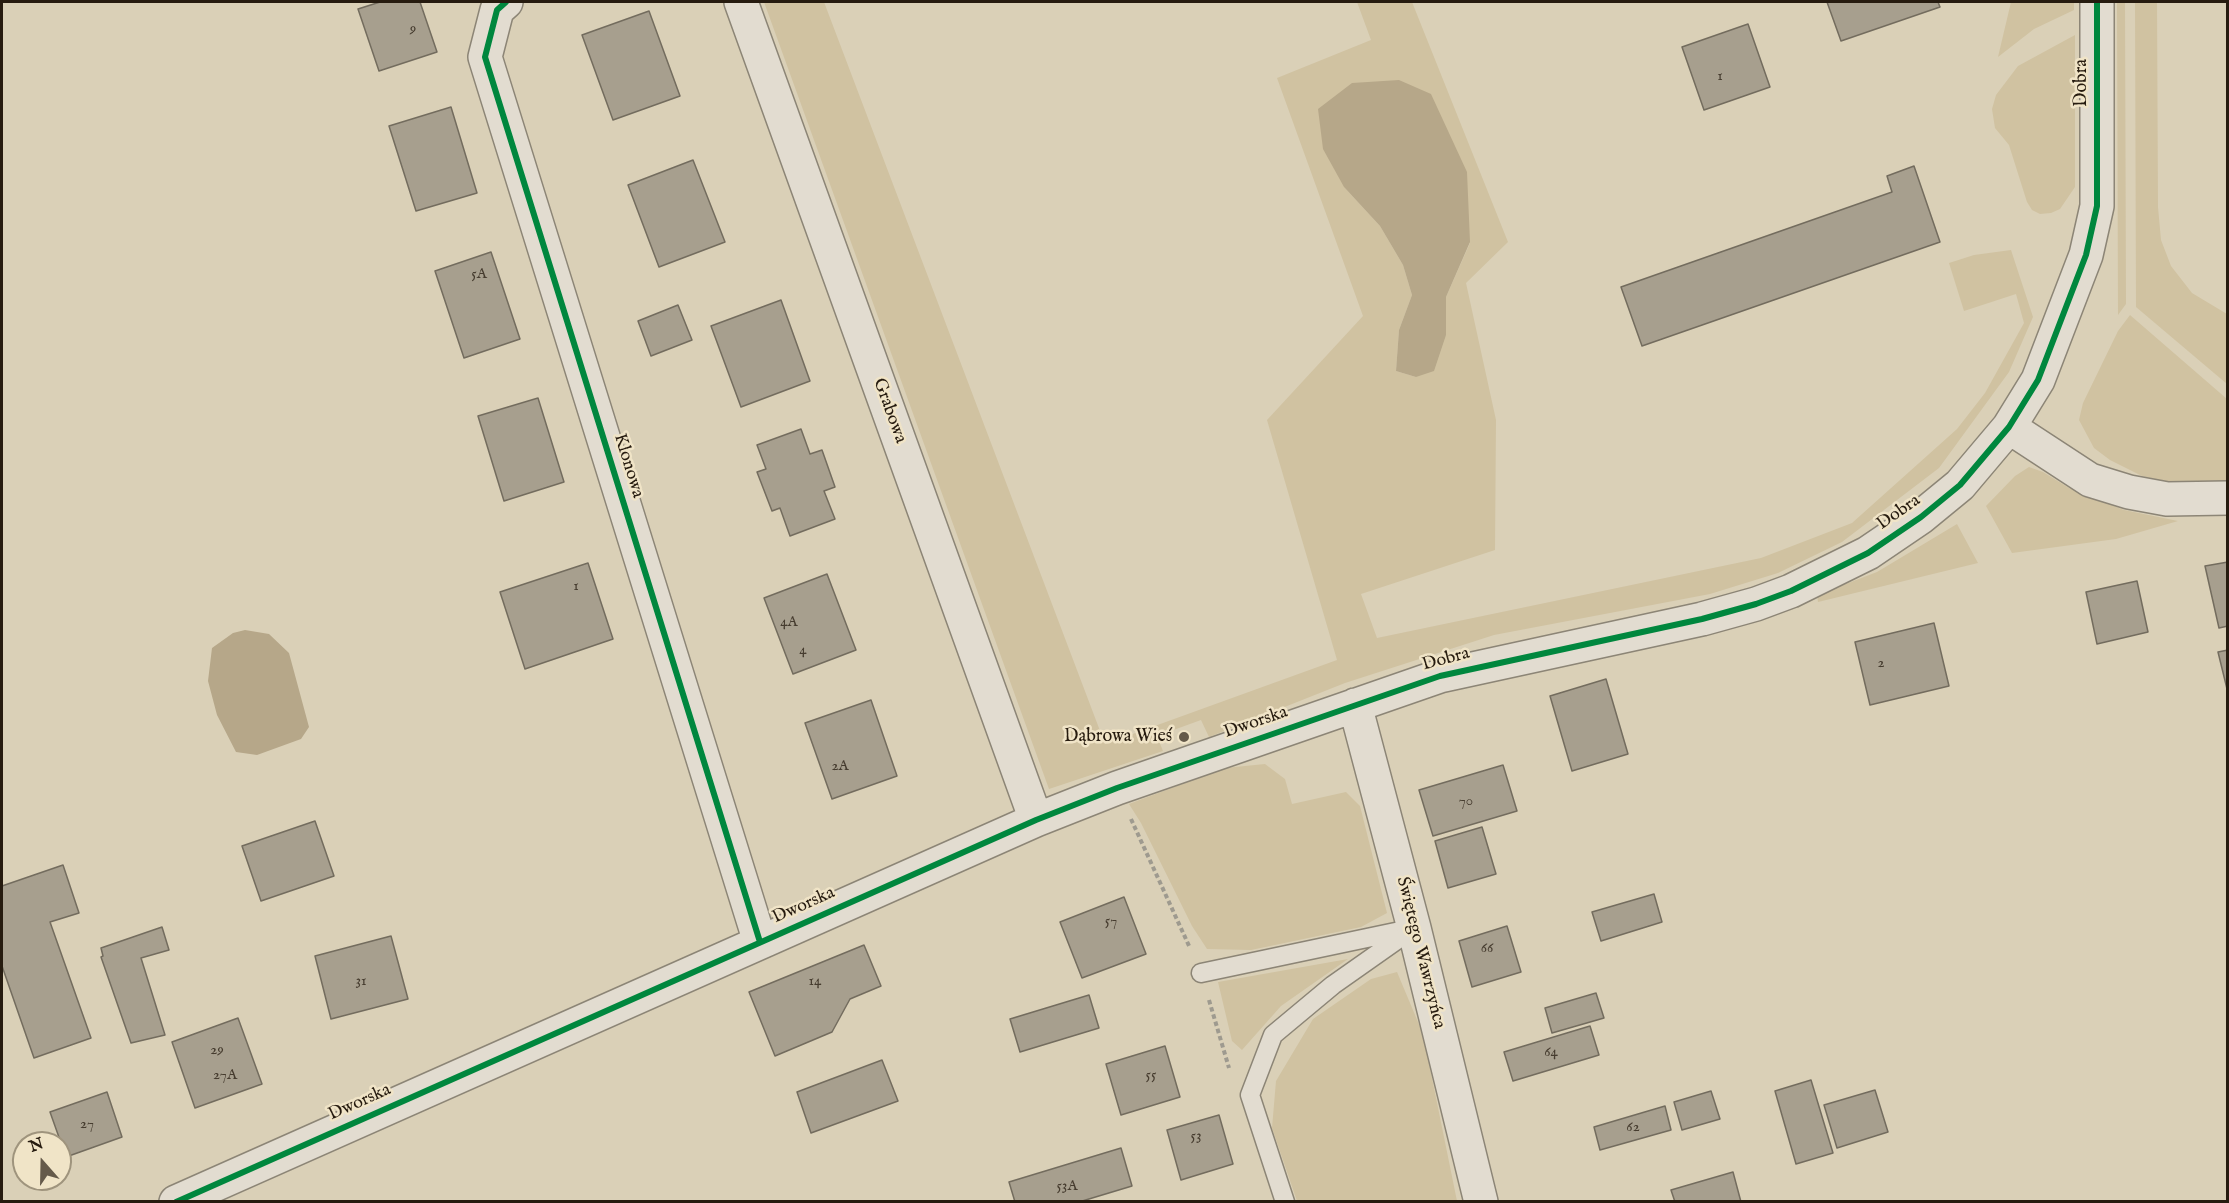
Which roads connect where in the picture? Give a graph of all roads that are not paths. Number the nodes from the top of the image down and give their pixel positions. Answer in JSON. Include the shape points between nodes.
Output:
{"nodes":[{"id":1,"x":506,"y":2,"type":"edge"},
{"id":2,"x":741,"y":2,"type":"edge"},
{"id":3,"x":2097,"y":2,"type":"edge"},
{"id":4,"x":2009,"y":427,"type":"junction"},
{"id":5,"x":2228,"y":498,"type":"edge"},
{"id":6,"x":1355,"y":705,"type":"junction"},
{"id":7,"x":1036,"y":820,"type":"junction"},
{"id":8,"x":1414,"y":928,"type":"junction"},
{"id":9,"x":760,"y":942,"type":"junction"},
{"id":10,"x":1201,"y":973,"type":"dead end"},
{"id":11,"x":176,"y":1202,"type":"edge"},
{"id":12,"x":1285,"y":1202,"type":"edge"},
{"id":13,"x":1481,"y":1202,"type":"edge"}],
"edges":[{"from":1,"to":9,"type":"street","name":"Klonowa","via":[[497,10],[485,57]]},
{"from":2,"to":7,"type":"street","name":"Grabowa"},
{"from":3,"to":4,"type":"street","name":"Dobra","via":[[2097,206],[2086,255],[2043,369]]},
{"from":4,"to":5,"type":"street","via":[[2090,480],[2167,499]]},
{"from":4,"to":6,"type":"street","name":"Dobra","via":[[1960,485],[1921,517],[1868,553],[1791,591],[1702,619],[1440,676]]},
{"from":6,"to":7,"type":"street","name":"Dworska"},
{"from":6,"to":8,"type":"street","name":"Świętego Wawrzyńca"},
{"from":7,"to":9,"type":"street","name":"Dworska"},
{"from":8,"to":10,"type":"lane"},
{"from":8,"to":12,"type":"lane","via":[[1332,984],[1273,1035],[1250,1095]]},
{"from":8,"to":13,"type":"street","name":"Świętego Wawrzyńca"},
{"from":9,"to":11,"type":"street","name":"Dworska"}]}
